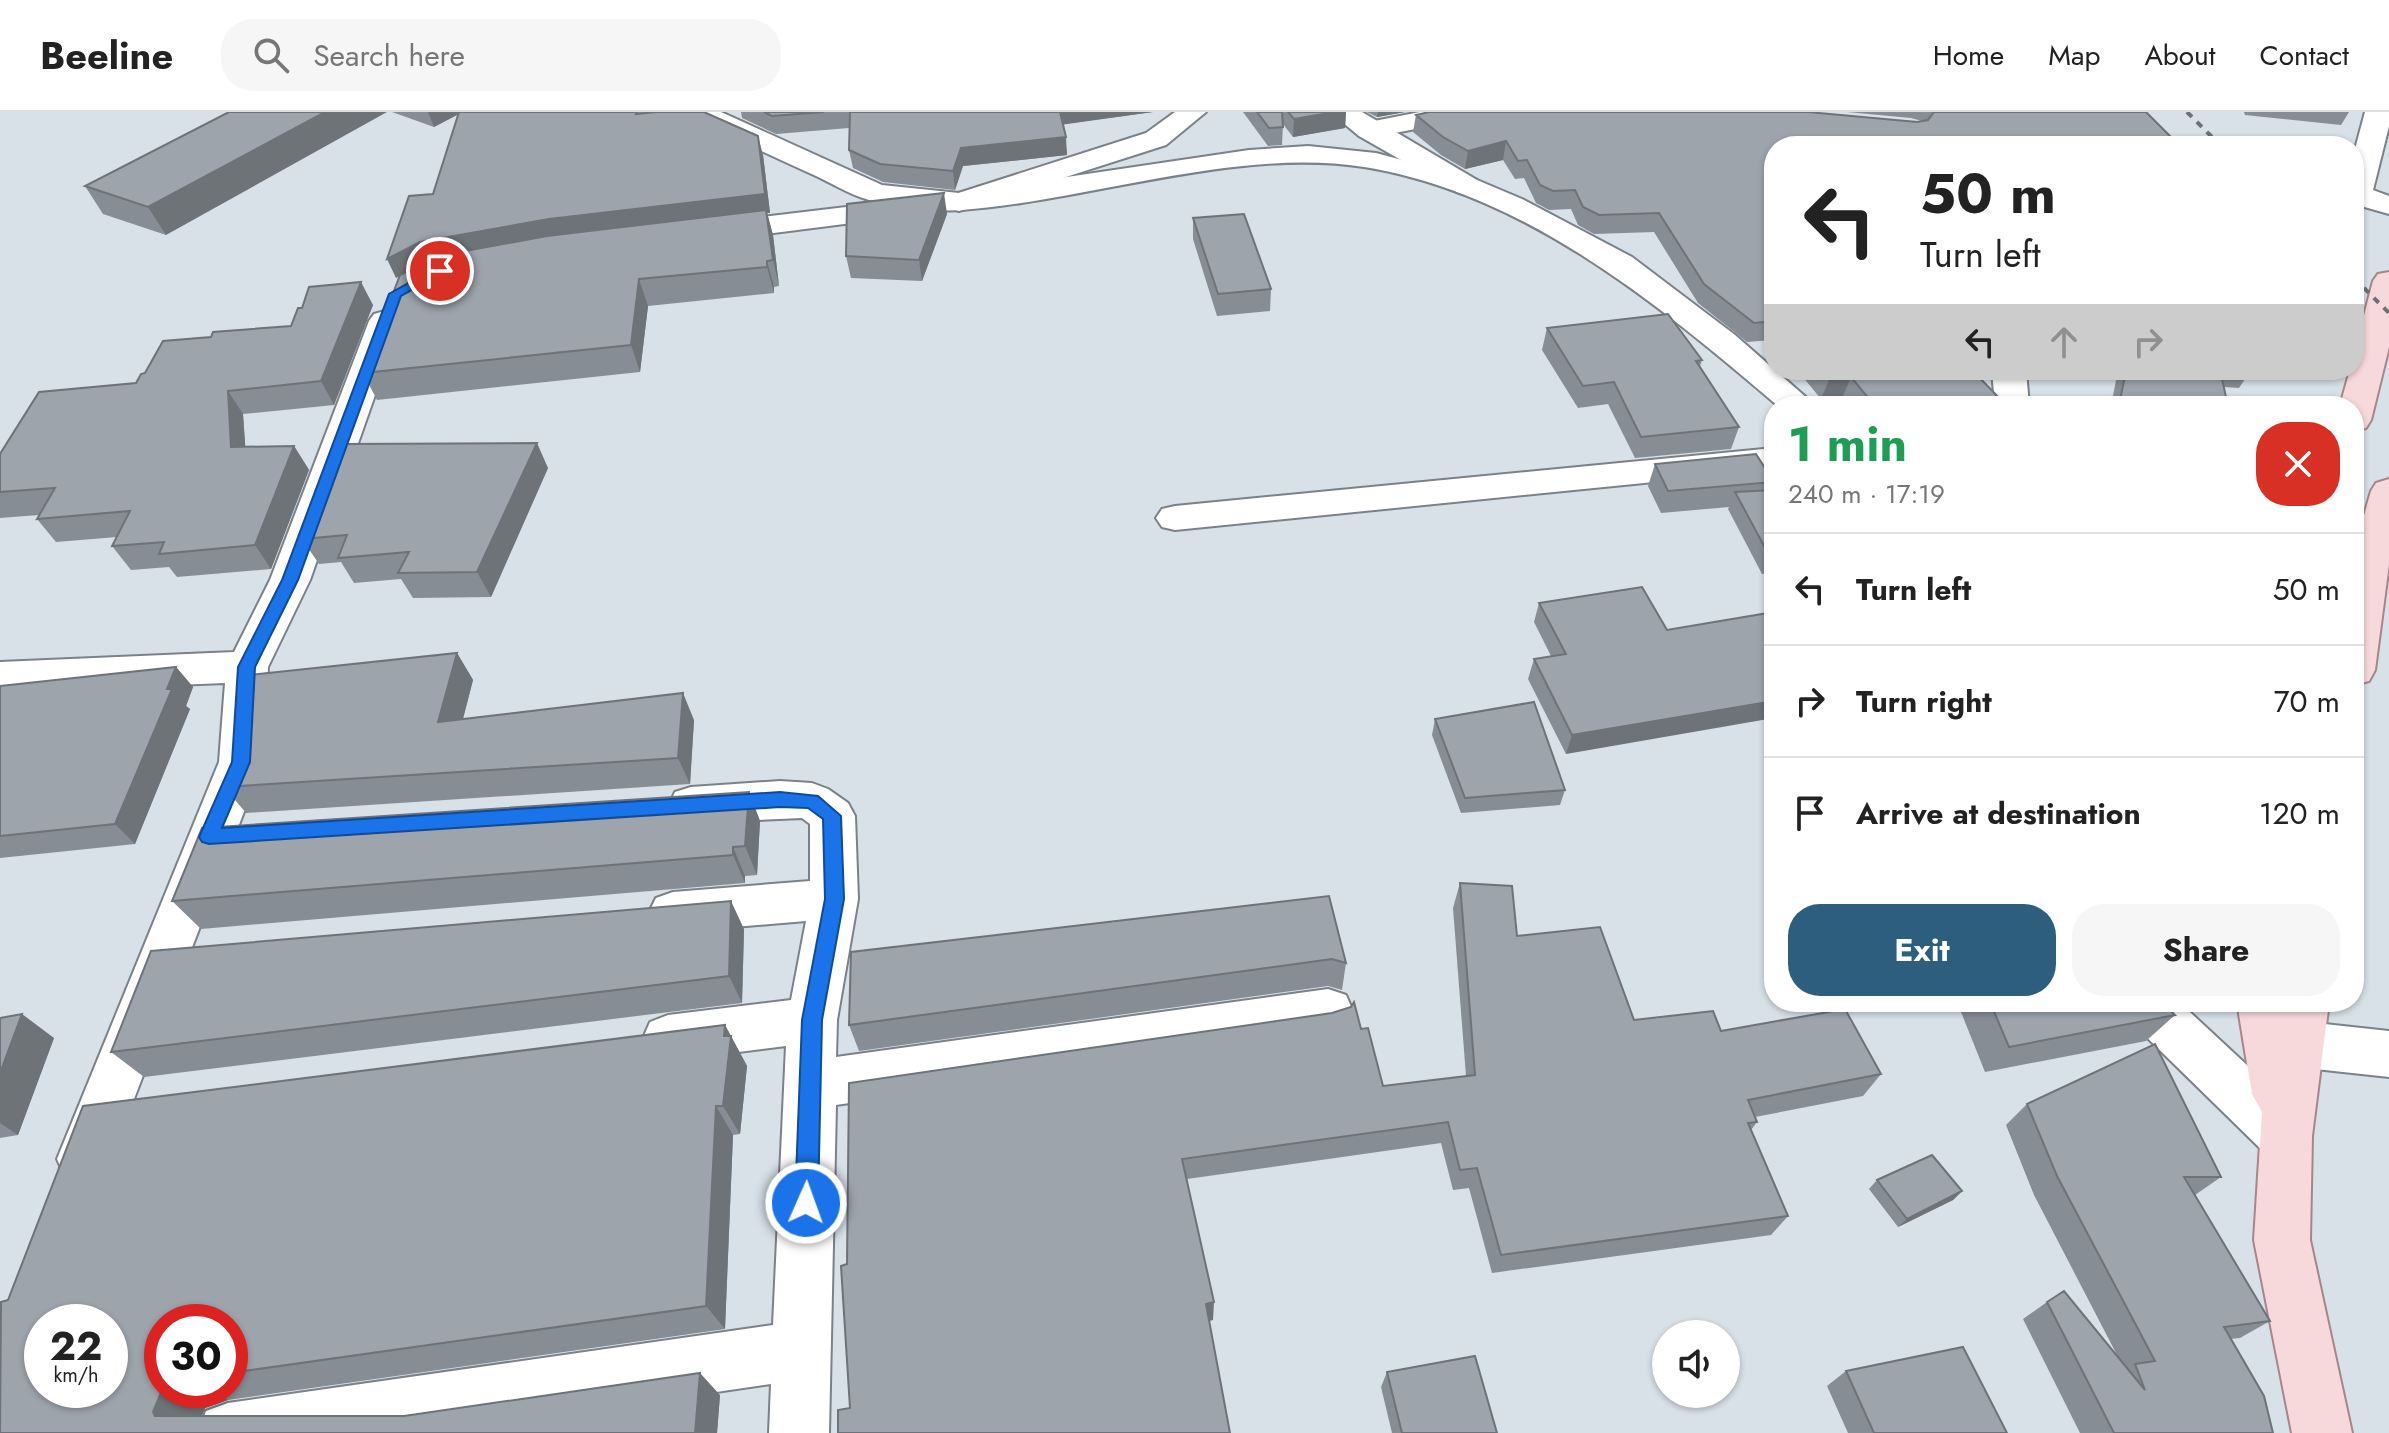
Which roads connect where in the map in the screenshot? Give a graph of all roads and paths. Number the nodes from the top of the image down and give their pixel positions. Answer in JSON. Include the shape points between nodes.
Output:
{"nodes":[{"id":1,"x":699,"y":112,"type":"edge"},
{"id":2,"x":1192,"y":112,"type":"edge"},
{"id":3,"x":1344,"y":112,"type":"edge"},
{"id":4,"x":1462,"y":112,"type":"edge"},
{"id":5,"x":2379,"y":112,"type":"edge"},
{"id":6,"x":1369,"y":130,"type":"junction"},
{"id":7,"x":2364,"y":169,"type":"edge"},
{"id":8,"x":1467,"y":186,"type":"junction"},
{"id":9,"x":2364,"y":197,"type":"edge"},
{"id":10,"x":959,"y":202,"type":"junction"},
{"id":11,"x":2389,"y":205,"type":"edge"},
{"id":12,"x":667,"y":237,"type":"edge"},
{"id":13,"x":2389,"y":281,"type":"edge"},
{"id":14,"x":407,"y":288,"type":"edge"},
{"id":15,"x":1764,"y":377,"type":"edge"},
{"id":16,"x":1768,"y":380,"type":"edge"},
{"id":17,"x":1787,"y":396,"type":"edge"},
{"id":18,"x":2360,"y":396,"type":"edge"},
{"id":19,"x":1764,"y":460,"type":"edge"},
{"id":20,"x":2389,"y":491,"type":"edge"},
{"id":21,"x":1175,"y":518,"type":"dead end"},
{"id":22,"x":2364,"y":602,"type":"edge"},
{"id":23,"x":247,"y":667,"type":"junction"},
{"id":24,"x":0,"y":677,"type":"edge"},
{"id":25,"x":653,"y":808,"type":"edge"},
{"id":26,"x":256,"y":833,"type":"edge"},
{"id":27,"x":209,"y":837,"type":"junction"},
{"id":28,"x":834,"y":899,"type":"junction"},
{"id":29,"x":631,"y":916,"type":"edge"},
{"id":30,"x":209,"y":952,"type":"edge"},
{"id":31,"x":162,"y":956,"type":"junction"},
{"id":32,"x":1328,"y":1011,"type":"edge"},
{"id":33,"x":2155,"y":1012,"type":"edge"},
{"id":34,"x":2264,"y":1012,"type":"edge"},
{"id":35,"x":812,"y":1020,"type":"junction"},
{"id":36,"x":2300,"y":1023,"type":"edge"},
{"id":37,"x":623,"y":1044,"type":"edge"},
{"id":38,"x":2389,"y":1054,"type":"edge"},
{"id":39,"x":810,"y":1085,"type":"junction"},
{"id":40,"x":2285,"y":1136,"type":"junction"},
{"id":41,"x":70,"y":1195,"type":"edge"},
{"id":42,"x":802,"y":1350,"type":"junction"},
{"id":43,"x":228,"y":1433,"type":"edge"},
{"id":44,"x":799,"y":1433,"type":"edge"},
{"id":45,"x":2322,"y":1433,"type":"edge"}],
"edges":[{"from":1,"to":10,"type":"street","via":[[876,193]]},
{"from":2,"to":10,"type":"street","via":[[1156,139]]},
{"from":3,"to":6,"type":"street"},
{"from":4,"to":6,"type":"street"},
{"from":5,"to":7,"type":"street"},
{"from":6,"to":8,"type":"street"},
{"from":8,"to":10,"type":"street","via":[[1366,159],[1308,154],[1249,158]]},
{"from":8,"to":15,"type":"street","via":[[1621,264]]},
{"from":9,"to":11,"type":"street"},
{"from":10,"to":12,"type":"street"},
{"from":13,"to":18,"type":"main road"},
{"from":14,"to":23,"type":"street","via":[[396,294],[290,580]]},
{"from":16,"to":17,"type":"street"},
{"from":19,"to":21,"type":"street"},
{"from":20,"to":22,"type":"main road"},
{"from":23,"to":24,"type":"street"},
{"from":23,"to":27,"type":"street","via":[[241,762]]},
{"from":25,"to":28,"type":"street","via":[[812,801],[832,816]]},
{"from":26,"to":27,"type":"street"},
{"from":27,"to":31,"type":"street"},
{"from":28,"to":29,"type":"street"},
{"from":28,"to":35,"type":"street"},
{"from":30,"to":31,"type":"street"},
{"from":31,"to":41,"type":"street","via":[[126,1107]]},
{"from":32,"to":39,"type":"street"},
{"from":33,"to":40,"type":"street"},
{"from":34,"to":40,"type":"main road"},
{"from":35,"to":37,"type":"street"},
{"from":35,"to":39,"type":"street"},
{"from":36,"to":38,"type":"street"},
{"from":36,"to":40,"type":"main road"},
{"from":39,"to":42,"type":"street"},
{"from":40,"to":45,"type":"main road","via":[[2282,1240]]},
{"from":42,"to":43,"type":"street"},
{"from":42,"to":44,"type":"street"}]}
